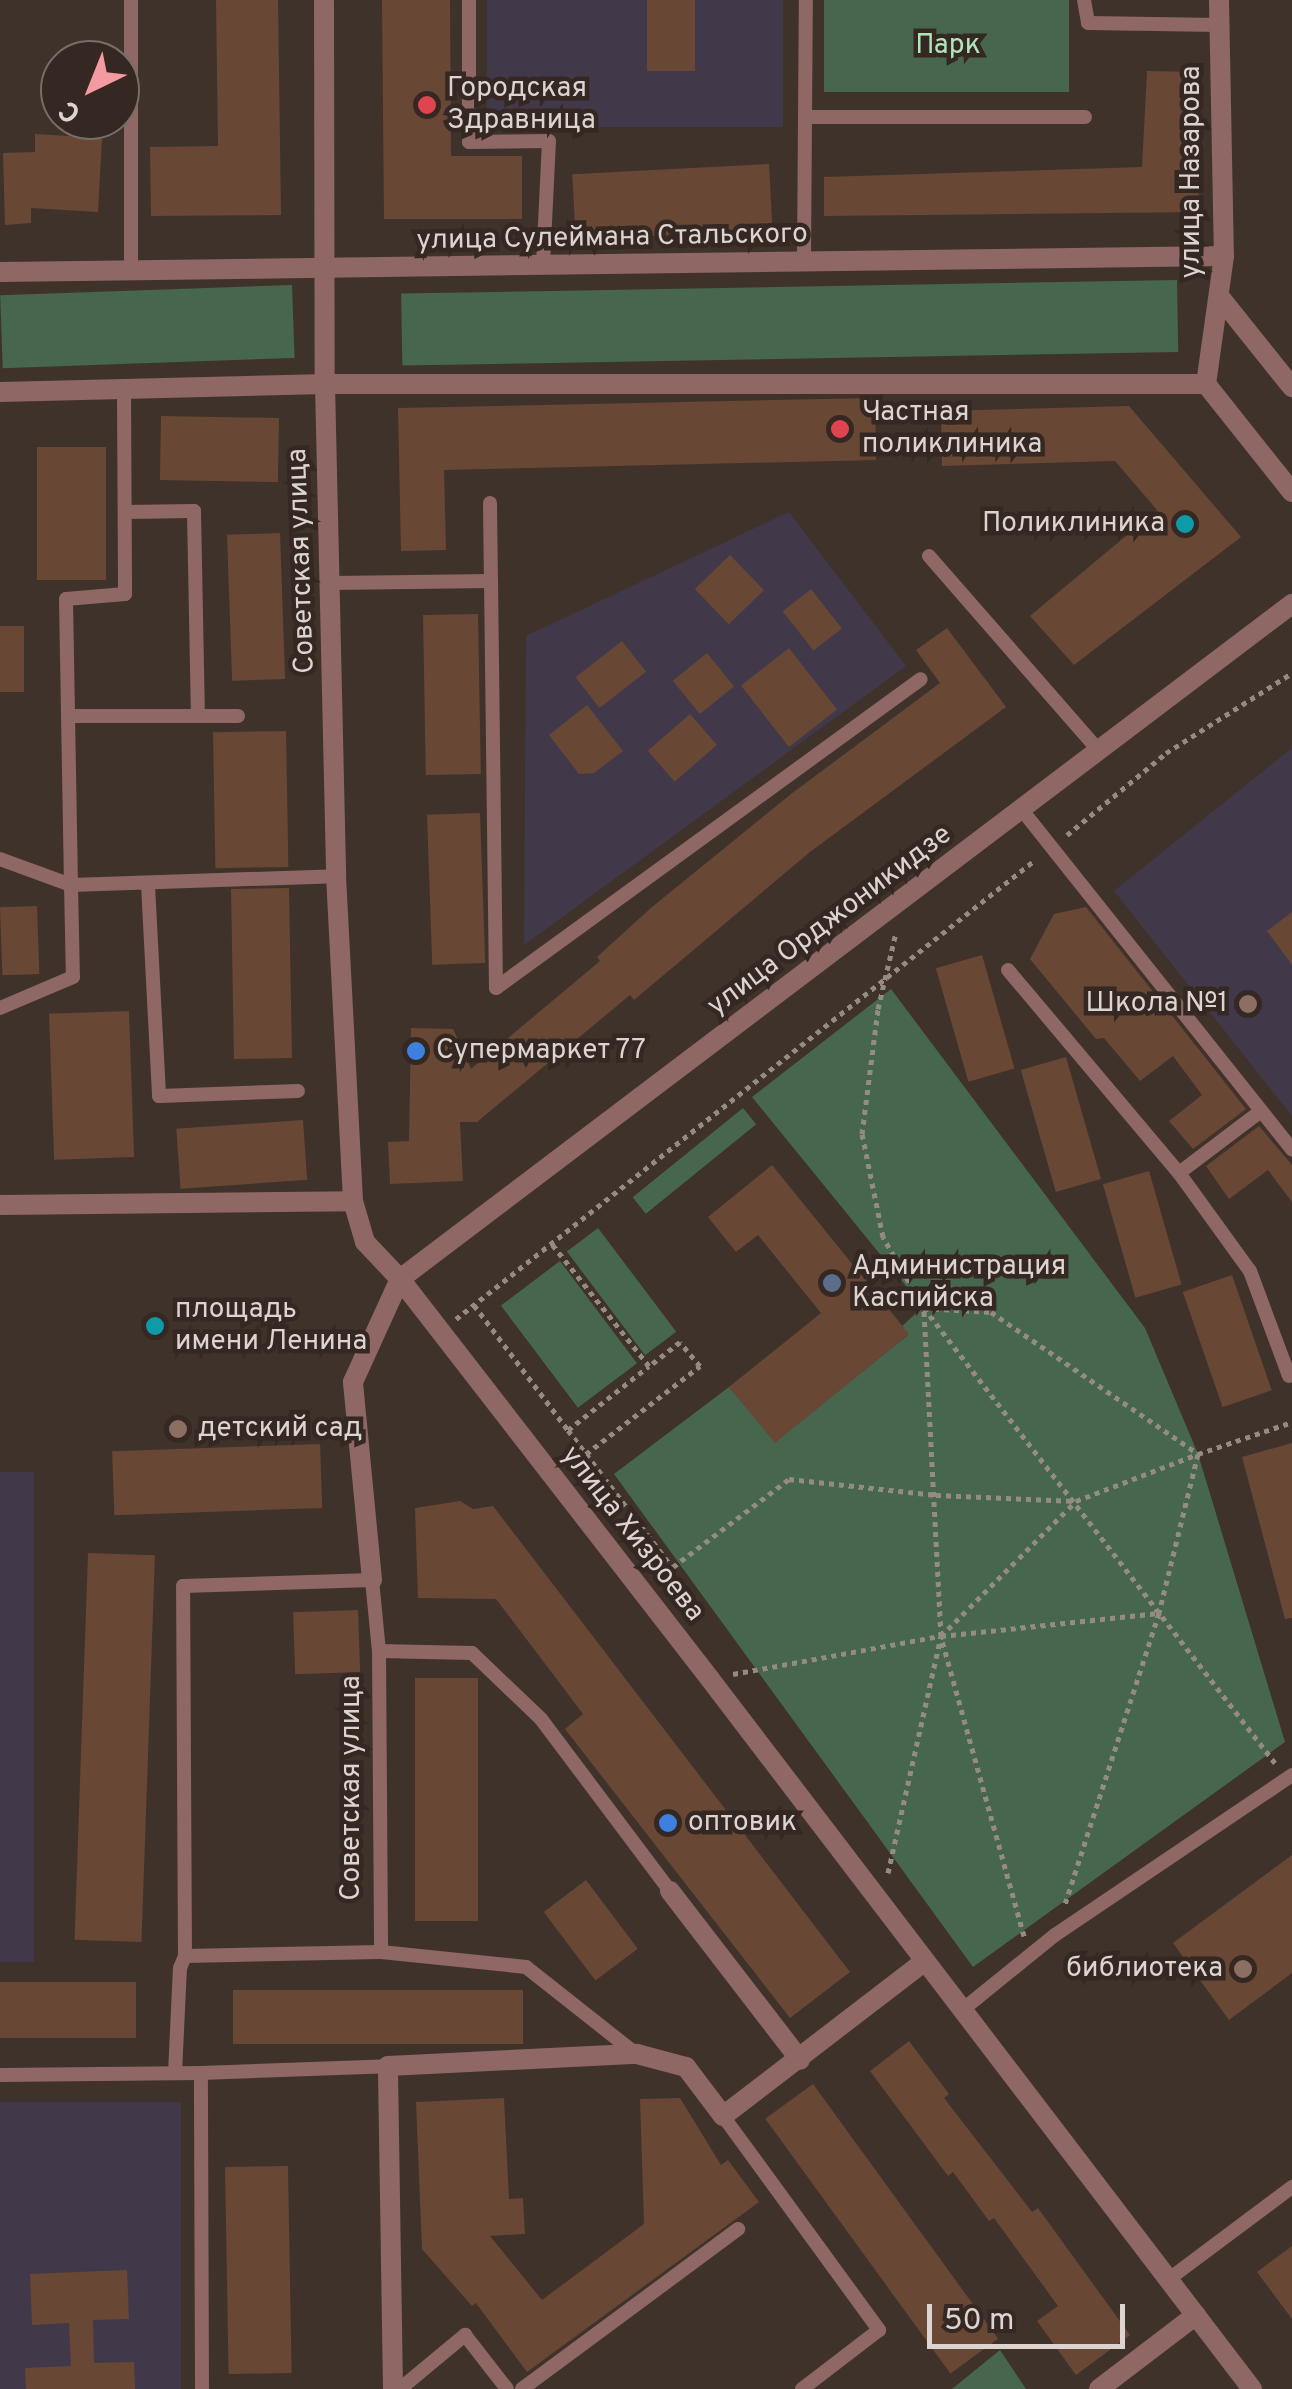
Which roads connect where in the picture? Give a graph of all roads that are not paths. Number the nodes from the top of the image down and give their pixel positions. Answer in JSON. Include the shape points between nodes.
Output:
{"nodes":[{"id":1,"x":130,"y":0,"type":"edge"},
{"id":2,"x":324,"y":0,"type":"edge"},
{"id":3,"x":469,"y":0,"type":"edge"},
{"id":4,"x":806,"y":0,"type":"edge"},
{"id":5,"x":1084,"y":0,"type":"edge"},
{"id":6,"x":1220,"y":0,"type":"edge"},
{"id":7,"x":1219,"y":25,"type":"junction"},
{"id":8,"x":1085,"y":116,"type":"dead end"},
{"id":9,"x":805,"y":117,"type":"junction"},
{"id":10,"x":1224,"y":256,"type":"junction"},
{"id":11,"x":804,"y":262,"type":"junction"},
{"id":12,"x":543,"y":265,"type":"junction"},
{"id":13,"x":131,"y":270,"type":"junction"},
{"id":14,"x":324,"y":271,"type":"junction"},
{"id":15,"x":0,"y":272,"type":"edge"},
{"id":16,"x":1218,"y":296,"type":"junction"},
{"id":17,"x":325,"y":384,"type":"junction"},
{"id":18,"x":1206,"y":384,"type":"junction"},
{"id":19,"x":1292,"y":387,"type":"edge"},
{"id":20,"x":124,"y":391,"type":"junction"},
{"id":21,"x":0,"y":392,"type":"edge"},
{"id":22,"x":1292,"y":492,"type":"edge"},
{"id":23,"x":490,"y":503,"type":"dead end"},
{"id":24,"x":124,"y":512,"type":"junction"},
{"id":25,"x":928,"y":556,"type":"dead end"},
{"id":26,"x":491,"y":581,"type":"junction"},
{"id":27,"x":332,"y":583,"type":"junction"},
{"id":28,"x":1292,"y":604,"type":"edge"},
{"id":29,"x":921,"y":679,"type":"dead end"},
{"id":30,"x":68,"y":716,"type":"junction"},
{"id":31,"x":198,"y":716,"type":"junction"},
{"id":32,"x":238,"y":716,"type":"dead end"},
{"id":33,"x":1099,"y":751,"type":"junction"},
{"id":34,"x":1022,"y":810,"type":"junction"},
{"id":35,"x":0,"y":859,"type":"edge"},
{"id":36,"x":336,"y":876,"type":"junction"},
{"id":37,"x":148,"y":884,"type":"junction"},
{"id":38,"x":71,"y":885,"type":"junction"},
{"id":39,"x":1008,"y":970,"type":"dead end"},
{"id":40,"x":0,"y":1008,"type":"edge"},
{"id":41,"x":298,"y":1091,"type":"dead end"},
{"id":42,"x":1261,"y":1111,"type":"junction"},
{"id":43,"x":350,"y":1121,"type":"joint"},
{"id":44,"x":1292,"y":1150,"type":"edge"},
{"id":45,"x":1179,"y":1173,"type":"junction"},
{"id":46,"x":353,"y":1201,"type":"junction"},
{"id":47,"x":0,"y":1206,"type":"edge"},
{"id":48,"x":400,"y":1279,"type":"junction"},
{"id":49,"x":1289,"y":1376,"type":"dead end"},
{"id":50,"x":372,"y":1580,"type":"junction"},
{"id":51,"x":379,"y":1651,"type":"junction"},
{"id":52,"x":1290,"y":1778,"type":"edge"},
{"id":53,"x":670,"y":1890,"type":"joint"},
{"id":54,"x":381,"y":1952,"type":"junction"},
{"id":55,"x":185,"y":1956,"type":"junction"},
{"id":56,"x":924,"y":1962,"type":"junction"},
{"id":57,"x":961,"y":2011,"type":"junction"},
{"id":58,"x":637,"y":2054,"type":"junction"},
{"id":59,"x":800,"y":2060,"type":"junction"},
{"id":60,"x":388,"y":2066,"type":"junction"},
{"id":61,"x":174,"y":2073,"type":"junction"},
{"id":62,"x":202,"y":2073,"type":"junction"},
{"id":63,"x":0,"y":2076,"type":"edge"},
{"id":64,"x":722,"y":2116,"type":"junction"},
{"id":65,"x":1292,"y":2187,"type":"edge"},
{"id":66,"x":738,"y":2229,"type":"dead end"},
{"id":67,"x":1169,"y":2280,"type":"junction"},
{"id":68,"x":1196,"y":2315,"type":"junction"},
{"id":69,"x":202,"y":2389,"type":"edge"},
{"id":70,"x":396,"y":2389,"type":"edge"},
{"id":71,"x":506,"y":2389,"type":"edge"},
{"id":72,"x":522,"y":2389,"type":"edge"},
{"id":73,"x":802,"y":2389,"type":"edge"},
{"id":74,"x":1099,"y":2389,"type":"edge"},
{"id":75,"x":1252,"y":2389,"type":"edge"}],
"edges":[{"from":1,"to":13,"type":"lane"},
{"from":2,"to":14,"type":"street","name":"Советская улица"},
{"from":3,"to":12,"type":"lane","via":[[469,142],[549,141]]},
{"from":4,"to":9,"type":"lane"},
{"from":5,"to":7,"type":"lane","via":[[1088,22]]},
{"from":6,"to":7,"type":"street","name":"улица Назарова"},
{"from":7,"to":10,"type":"street","name":"улица Назарова"},
{"from":8,"to":9,"type":"lane"},
{"from":9,"to":11,"type":"lane"},
{"from":10,"to":11,"type":"street","name":"улица Сулеймана Стальского"},
{"from":10,"to":16,"type":"street","name":"улица Назарова"},
{"from":11,"to":12,"type":"street","name":"улица Сулеймана Стальского"},
{"from":12,"to":14,"type":"street","name":"улица Сулеймана Стальского"},
{"from":13,"to":14,"type":"street","name":"улица Сулеймана Стальского"},
{"from":13,"to":15,"type":"street","name":"улица Сулеймана Стальского"},
{"from":14,"to":17,"type":"street","name":"Советская улица"},
{"from":16,"to":18,"type":"street","name":"улица Назарова"},
{"from":16,"to":19,"type":"street"},
{"from":17,"to":18,"type":"street"},
{"from":17,"to":20,"type":"street"},
{"from":17,"to":27,"type":"street","name":"Советская улица"},
{"from":18,"to":22,"type":"street"},
{"from":20,"to":21,"type":"street"},
{"from":20,"to":24,"type":"lane"},
{"from":23,"to":26,"type":"lane"},
{"from":24,"to":30,"type":"lane","via":[[125,594],[66,599]]},
{"from":24,"to":31,"type":"lane","via":[[194,512]]},
{"from":25,"to":33,"type":"lane"},
{"from":26,"to":27,"type":"lane"},
{"from":26,"to":29,"type":"lane","via":[[496,988]]},
{"from":27,"to":36,"type":"street","name":"Советская улица"},
{"from":28,"to":33,"type":"street","name":"улица Орджоникидзе"},
{"from":30,"to":31,"type":"lane"},
{"from":30,"to":38,"type":"lane"},
{"from":31,"to":32,"type":"lane"},
{"from":33,"to":34,"type":"street","name":"улица Орджоникидзе"},
{"from":34,"to":42,"type":"lane"},
{"from":34,"to":48,"type":"street","name":"улица Орджоникидзе"},
{"from":35,"to":38,"type":"lane"},
{"from":36,"to":37,"type":"lane"},
{"from":36,"to":43,"type":"street","name":"Советская улица"},
{"from":37,"to":38,"type":"lane"},
{"from":37,"to":41,"type":"lane","via":[[159,1096]]},
{"from":38,"to":40,"type":"lane","via":[[73,977]]},
{"from":39,"to":45,"type":"lane"},
{"from":42,"to":44,"type":"lane"},
{"from":42,"to":45,"type":"lane"},
{"from":43,"to":46,"type":"street","name":"улица Хизроева"},
{"from":45,"to":49,"type":"lane","via":[[1250,1272]]},
{"from":46,"to":47,"type":"street"},
{"from":46,"to":48,"type":"street","name":"улица Хизроева","via":[[365,1242]]},
{"from":48,"to":50,"type":"street","via":[[353,1382]]},
{"from":48,"to":56,"type":"street","name":"улица Хизроева"},
{"from":50,"to":51,"type":"lane"},
{"from":50,"to":55,"type":"lane","via":[[183,1586]]},
{"from":51,"to":53,"type":"lane","name":"Советская улица","via":[[472,1652],[541,1719]]},
{"from":51,"to":54,"type":"lane","name":"Советская улица"},
{"from":52,"to":57,"type":"lane","via":[[1055,1935]]},
{"from":53,"to":59,"type":"street"},
{"from":54,"to":55,"type":"lane"},
{"from":54,"to":58,"type":"lane","via":[[526,1967]]},
{"from":55,"to":61,"type":"lane"},
{"from":56,"to":57,"type":"street","name":"улица Хизроева"},
{"from":56,"to":59,"type":"street"},
{"from":57,"to":67,"type":"street","name":"улица Хизроева"},
{"from":58,"to":60,"type":"street"},
{"from":58,"to":64,"type":"street","via":[[686,2066]]},
{"from":59,"to":64,"type":"street"},
{"from":60,"to":62,"type":"lane"},
{"from":60,"to":70,"type":"street"},
{"from":61,"to":62,"type":"lane"},
{"from":61,"to":63,"type":"lane"},
{"from":62,"to":69,"type":"lane"},
{"from":64,"to":73,"type":"lane","via":[[879,2330]]},
{"from":65,"to":67,"type":"lane"},
{"from":66,"to":72,"type":"lane"},
{"from":67,"to":68,"type":"street","name":"улица Хизроева"},
{"from":68,"to":74,"type":"street"},
{"from":68,"to":75,"type":"street","name":"улица Хизроева"},
{"from":70,"to":71,"type":"lane","via":[[465,2335]]}]}
